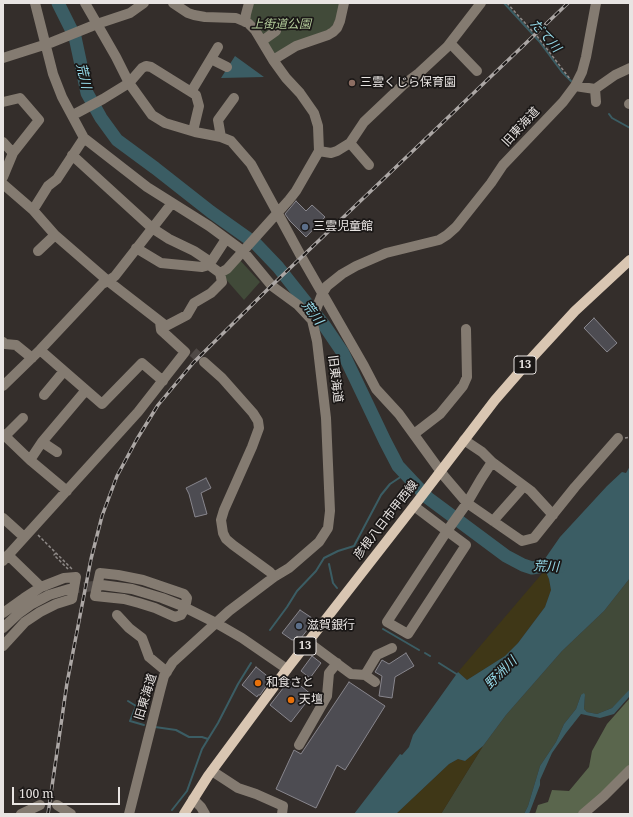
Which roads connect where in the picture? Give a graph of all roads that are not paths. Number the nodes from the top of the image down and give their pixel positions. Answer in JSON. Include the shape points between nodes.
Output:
{"nodes":[{"id":1,"x":35,"y":3,"type":"edge"},
{"id":2,"x":85,"y":3,"type":"edge"},
{"id":3,"x":144,"y":3,"type":"edge"},
{"id":4,"x":174,"y":3,"type":"edge"},
{"id":5,"x":249,"y":3,"type":"edge"},
{"id":6,"x":344,"y":3,"type":"edge"},
{"id":7,"x":481,"y":3,"type":"edge"},
{"id":8,"x":596,"y":3,"type":"edge"},
{"id":9,"x":245,"y":22,"type":"junction"},
{"id":10,"x":93,"y":26,"type":"junction"},
{"id":11,"x":276,"y":31,"type":"dead end"},
{"id":12,"x":262,"y":41,"type":"junction"},
{"id":13,"x":450,"y":43,"type":"junction"},
{"id":14,"x":48,"y":44,"type":"junction"},
{"id":15,"x":218,"y":47,"type":"dead end"},
{"id":16,"x":3,"y":58,"type":"edge"},
{"id":17,"x":211,"y":59,"type":"junction"},
{"id":18,"x":273,"y":60,"type":"junction"},
{"id":19,"x":227,"y":67,"type":"dead end"},
{"id":20,"x":630,"y":68,"type":"edge"},
{"id":21,"x":477,"y":72,"type":"dead end"},
{"id":22,"x":129,"y":83,"type":"junction"},
{"id":23,"x":575,"y":86,"type":"junction"},
{"id":24,"x":595,"y":89,"type":"junction"},
{"id":25,"x":190,"y":92,"type":"junction"},
{"id":26,"x":234,"y":98,"type":"dead end"},
{"id":27,"x":3,"y":102,"type":"edge"},
{"id":28,"x":596,"y":102,"type":"dead end"},
{"id":29,"x":77,"y":113,"type":"junction"},
{"id":30,"x":193,"y":131,"type":"junction"},
{"id":31,"x":221,"y":137,"type":"junction"},
{"id":32,"x":84,"y":138,"type":"junction"},
{"id":33,"x":3,"y":142,"type":"edge"},
{"id":34,"x":350,"y":143,"type":"junction"},
{"id":35,"x":319,"y":151,"type":"junction"},
{"id":36,"x":12,"y":153,"type":"junction"},
{"id":37,"x":72,"y":155,"type":"junction"},
{"id":38,"x":369,"y":165,"type":"dead end"},
{"id":39,"x":3,"y":177,"type":"edge"},
{"id":40,"x":3,"y":184,"type":"edge"},
{"id":41,"x":172,"y":203,"type":"junction"},
{"id":42,"x":33,"y":210,"type":"junction"},
{"id":43,"x":277,"y":211,"type":"junction"},
{"id":44,"x":152,"y":228,"type":"junction"},
{"id":45,"x":55,"y":234,"type":"junction"},
{"id":46,"x":226,"y":239,"type":"junction"},
{"id":47,"x":136,"y":248,"type":"junction"},
{"id":48,"x":244,"y":249,"type":"junction"},
{"id":49,"x":38,"y":251,"type":"dead end"},
{"id":50,"x":630,"y":260,"type":"edge"},
{"id":51,"x":209,"y":265,"type":"junction"},
{"id":52,"x":220,"y":273,"type":"junction"},
{"id":53,"x":108,"y":281,"type":"junction"},
{"id":54,"x":322,"y":295,"type":"junction"},
{"id":55,"x":312,"y":320,"type":"junction"},
{"id":56,"x":163,"y":324,"type":"junction"},
{"id":57,"x":466,"y":329,"type":"dead end"},
{"id":58,"x":3,"y":342,"type":"edge"},
{"id":59,"x":40,"y":350,"type":"junction"},
{"id":60,"x":193,"y":352,"type":"tunnel mouth"},
{"id":61,"x":32,"y":358,"type":"junction"},
{"id":62,"x":204,"y":362,"type":"tunnel mouth"},
{"id":63,"x":64,"y":371,"type":"junction"},
{"id":64,"x":163,"y":381,"type":"junction"},
{"id":65,"x":3,"y":386,"type":"edge"},
{"id":66,"x":86,"y":390,"type":"junction"},
{"id":67,"x":44,"y":395,"type":"dead end"},
{"id":68,"x":23,"y":418,"type":"dead end"},
{"id":69,"x":414,"y":434,"type":"junction"},
{"id":70,"x":4,"y":435,"type":"edge"},
{"id":71,"x":618,"y":438,"type":"dead end"},
{"id":72,"x":464,"y":440,"type":"junction"},
{"id":73,"x":42,"y":442,"type":"junction"},
{"id":74,"x":57,"y":452,"type":"dead end"},
{"id":75,"x":30,"y":460,"type":"junction"},
{"id":76,"x":492,"y":462,"type":"junction"},
{"id":77,"x":441,"y":471,"type":"junction"},
{"id":78,"x":524,"y":486,"type":"junction"},
{"id":79,"x":67,"y":491,"type":"junction"},
{"id":80,"x":466,"y":504,"type":"junction"},
{"id":81,"x":414,"y":506,"type":"junction"},
{"id":82,"x":553,"y":515,"type":"junction"},
{"id":83,"x":3,"y":518,"type":"edge"},
{"id":84,"x":493,"y":521,"type":"junction"},
{"id":85,"x":449,"y":528,"type":"junction"},
{"id":86,"x":24,"y":537,"type":"junction"},
{"id":87,"x":6,"y":558,"type":"edge"},
{"id":88,"x":274,"y":576,"type":"junction"},
{"id":89,"x":102,"y":585,"type":"tunnel mouth"},
{"id":90,"x":41,"y":587,"type":"junction"},
{"id":91,"x":69,"y":589,"type":"tunnel mouth"},
{"id":92,"x":186,"y":608,"type":"junction"},
{"id":93,"x":3,"y":613,"type":"edge"},
{"id":94,"x":117,"y":615,"type":"dead end"},
{"id":95,"x":216,"y":623,"type":"junction"},
{"id":96,"x":3,"y":628,"type":"edge"},
{"id":97,"x":308,"y":642,"type":"junction"},
{"id":98,"x":3,"y":646,"type":"edge"},
{"id":99,"x":392,"y":648,"type":"dead end"},
{"id":100,"x":336,"y":663,"type":"junction"},
{"id":101,"x":287,"y":669,"type":"junction"},
{"id":102,"x":167,"y":672,"type":"junction"},
{"id":103,"x":365,"y":674,"type":"junction"},
{"id":104,"x":375,"y":682,"type":"dead end"},
{"id":105,"x":299,"y":745,"type":"dead end"},
{"id":106,"x":630,"y":770,"type":"edge"},
{"id":107,"x":212,"y":771,"type":"junction"},
{"id":108,"x":193,"y":799,"type":"junction"},
{"id":109,"x":40,"y":805,"type":"dead end"},
{"id":110,"x":58,"y":809,"type":"edge"},
{"id":111,"x":21,"y":814,"type":"edge"},
{"id":112,"x":71,"y":814,"type":"edge"},
{"id":113,"x":129,"y":814,"type":"edge"},
{"id":114,"x":184,"y":814,"type":"edge"},
{"id":115,"x":205,"y":814,"type":"edge"},
{"id":116,"x":282,"y":814,"type":"edge"},
{"id":117,"x":583,"y":814,"type":"edge"}],
"edges":[{"from":1,"to":14,"type":"street"},
{"from":2,"to":10,"type":"street"},
{"from":3,"to":10,"type":"street","via":[[130,13]]},
{"from":4,"to":9,"type":"street","via":[[194,15],[236,18]]},
{"from":5,"to":9,"type":"street"},
{"from":6,"to":18,"type":"street","via":[[340,21],[333,32],[296,46]]},
{"from":7,"to":13,"type":"street"},
{"from":8,"to":23,"type":"street","name":"旧東海道","via":[[586,57]]},
{"from":9,"to":12,"type":"street","via":[[255,30]]},
{"from":10,"to":14,"type":"street"},
{"from":10,"to":22,"type":"street","via":[[116,57]]},
{"from":11,"to":12,"type":"street"},
{"from":12,"to":18,"type":"street"},
{"from":13,"to":21,"type":"street"},
{"from":13,"to":34,"type":"street","via":[[364,122]]},
{"from":14,"to":16,"type":"street"},
{"from":14,"to":29,"type":"street","via":[[53,74],[62,97]]},
{"from":15,"to":17,"type":"street"},
{"from":17,"to":19,"type":"street"},
{"from":17,"to":25,"type":"street"},
{"from":18,"to":35,"type":"street","via":[[314,113],[318,126]]},
{"from":20,"to":24,"type":"street"},
{"from":22,"to":25,"type":"street","via":[[146,66]]},
{"from":22,"to":29,"type":"street"},
{"from":22,"to":30,"type":"street","via":[[152,115],[164,123]]},
{"from":23,"to":24,"type":"street"},
{"from":23,"to":54,"type":"street","name":"旧東海道","via":[[503,165],[456,227],[447,235],[439,240],[386,252],[368,260],[342,274],[327,286]]},
{"from":24,"to":28,"type":"street"},
{"from":25,"to":30,"type":"street","via":[[196,95],[199,106]]},
{"from":26,"to":31,"type":"street","via":[[218,120]]},
{"from":27,"to":36,"type":"street","via":[[20,98],[39,120]]},
{"from":29,"to":32,"type":"street"},
{"from":30,"to":31,"type":"street"},
{"from":31,"to":43,"type":"street","via":[[231,141],[251,164]]},
{"from":32,"to":37,"type":"street"},
{"from":32,"to":41,"type":"street"},
{"from":33,"to":36,"type":"street"},
{"from":34,"to":35,"type":"street","via":[[331,153]]},
{"from":34,"to":38,"type":"street"},
{"from":35,"to":43,"type":"street","via":[[296,191]]},
{"from":36,"to":39,"type":"street"},
{"from":37,"to":42,"type":"street"},
{"from":37,"to":44,"type":"street"},
{"from":40,"to":42,"type":"street"},
{"from":41,"to":44,"type":"street"},
{"from":41,"to":46,"type":"street"},
{"from":42,"to":45,"type":"street"},
{"from":43,"to":48,"type":"street"},
{"from":43,"to":54,"type":"street"},
{"from":44,"to":47,"type":"street"},
{"from":44,"to":51,"type":"street","via":[[194,251],[206,259]]},
{"from":45,"to":49,"type":"street"},
{"from":45,"to":53,"type":"street"},
{"from":46,"to":48,"type":"street"},
{"from":46,"to":51,"type":"street"},
{"from":47,"to":51,"type":"street","via":[[160,263],[202,267]]},
{"from":47,"to":53,"type":"street","via":[[115,276]]},
{"from":48,"to":52,"type":"street","via":[[227,269]]},
{"from":48,"to":55,"type":"street","via":[[272,286],[298,305]]},
{"from":50,"to":72,"type":"main road","name":"彦根八日市甲西線","number":"13","via":[[575,311],[529,361]]},
{"from":51,"to":52,"type":"street"},
{"from":52,"to":56,"type":"street","via":[[222,282],[211,293],[194,303],[187,315]]},
{"from":53,"to":56,"type":"street"},
{"from":53,"to":59,"type":"street","via":[[102,284]]},
{"from":54,"to":55,"type":"street","name":"旧東海道"},
{"from":54,"to":69,"type":"street","via":[[376,389]]},
{"from":55,"to":88,"type":"street","name":"旧東海道","via":[[326,418],[330,511],[328,528],[319,542],[289,568]]},
{"from":56,"to":60,"type":"street"},
{"from":56,"to":64,"type":"street","via":[[161,330],[186,352]]},
{"from":57,"to":69,"type":"street","via":[[467,377],[463,386],[440,414]]},
{"from":58,"to":61,"type":"street","via":[[16,345]]},
{"from":59,"to":61,"type":"street"},
{"from":59,"to":63,"type":"street"},
{"from":61,"to":65,"type":"street"},
{"from":62,"to":88,"type":"street","via":[[226,382],[253,413],[259,428],[224,510],[221,520],[223,533],[226,539]]},
{"from":63,"to":66,"type":"street"},
{"from":63,"to":67,"type":"street"},
{"from":64,"to":66,"type":"street","via":[[142,363],[102,404]]},
{"from":64,"to":79,"type":"street"},
{"from":66,"to":73,"type":"street"},
{"from":68,"to":70,"type":"street"},
{"from":69,"to":77,"type":"street"},
{"from":70,"to":75,"type":"street"},
{"from":71,"to":82,"type":"street"},
{"from":72,"to":76,"type":"street"},
{"from":72,"to":77,"type":"main road","name":"彦根八日市甲西線","number":"13"},
{"from":73,"to":74,"type":"street"},
{"from":73,"to":75,"type":"street"},
{"from":75,"to":79,"type":"street"},
{"from":76,"to":78,"type":"street"},
{"from":76,"to":80,"type":"street"},
{"from":77,"to":80,"type":"street"},
{"from":77,"to":81,"type":"main road","name":"彦根八日市甲西線","number":"13"},
{"from":78,"to":82,"type":"street"},
{"from":78,"to":84,"type":"street"},
{"from":79,"to":86,"type":"street"},
{"from":80,"to":84,"type":"street"},
{"from":80,"to":85,"type":"street"},
{"from":81,"to":85,"type":"street"},
{"from":81,"to":97,"type":"main road","name":"彦根八日市甲西線","number":"13"},
{"from":82,"to":84,"type":"street","via":[[534,538],[522,541]]},
{"from":83,"to":86,"type":"street"},
{"from":85,"to":85,"type":"street","via":[[387,622],[408,634],[466,545]]},
{"from":86,"to":87,"type":"street"},
{"from":87,"to":90,"type":"street"},
{"from":88,"to":95,"type":"street","name":"旧東海道"},
{"from":89,"to":92,"type":"street","via":[[132,589]]},
{"from":90,"to":93,"type":"street"},
{"from":90,"to":98,"type":"street","via":[[64,578],[76,577],[72,599],[56,604],[30,618]]},
{"from":91,"to":96,"type":"street","via":[[32,604]]},
{"from":92,"to":92,"type":"street","via":[[181,615],[175,617],[139,602],[95,596],[100,573],[143,580],[184,594],[187,598]]},
{"from":92,"to":95,"type":"street"},
{"from":94,"to":102,"type":"street","via":[[142,638],[149,657]]},
{"from":95,"to":101,"type":"street"},
{"from":95,"to":102,"type":"street","name":"旧東海道","via":[[173,662]]},
{"from":97,"to":100,"type":"street"},
{"from":97,"to":101,"type":"main road","name":"彦根八日市甲西線","number":"13"},
{"from":99,"to":103,"type":"street","via":[[377,655]]},
{"from":100,"to":103,"type":"street","via":[[351,674]]},
{"from":100,"to":105,"type":"street","via":[[329,673],[327,696]]},
{"from":101,"to":107,"type":"main road","name":"彦根八日市甲西線","number":"13"},
{"from":102,"to":113,"type":"street","name":"旧東海道","via":[[152,717]]},
{"from":103,"to":104,"type":"street"},
{"from":106,"to":117,"type":"street"},
{"from":107,"to":108,"type":"main road","name":"彦根八日市甲西線","number":"13"},
{"from":107,"to":116,"type":"street","via":[[238,788],[283,806]]},
{"from":108,"to":114,"type":"main road","name":"彦根八日市甲西線","number":"13"},
{"from":108,"to":115,"type":"street"},
{"from":109,"to":111,"type":"street"},
{"from":110,"to":112,"type":"street"}]}
